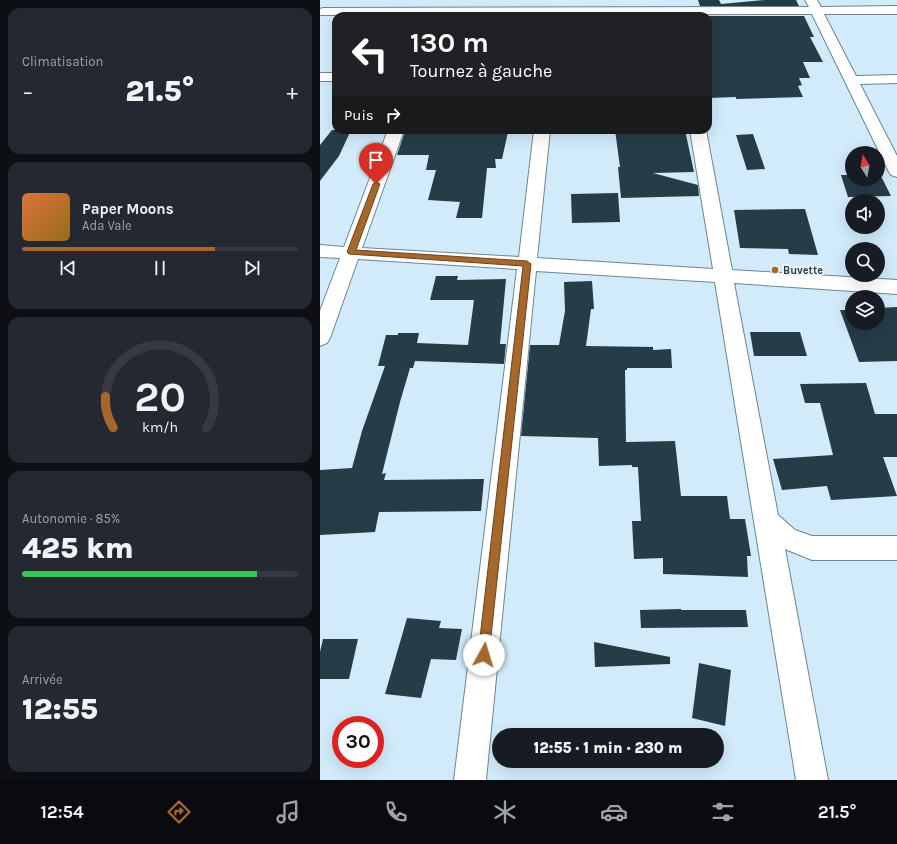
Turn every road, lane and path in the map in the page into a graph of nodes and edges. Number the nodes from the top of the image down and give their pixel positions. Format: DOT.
graph roads {
  1 [pos="330,0"];
  2 [pos="813,5"];
  3 [pos="897,10"];
  4 [pos="707,12"];
  5 [pos="321,15"];
  6 [pos="332,15"];
  7 [pos="320,77"];
  8 [pos="332,77"];
  9 [pos="897,79"];
  10 [pos="851,80"];
  11 [pos="395,134"];
  12 [pos="542,134"];
  13 [pos="699,134"];
  14 [pos="895,163"];
  15 [pos="320,250"];
  16 [pos="351,252"];
  17 [pos="527,264"];
  18 [pos="724,276"];
  19 [pos="897,287"];
  20 [pos="320,338"];
  21 [pos="767,521"];
  22 [pos="897,548"];
  23 [pos="470,780"];
  24 [pos="812,780"];
  1 -- 5 [label="street"];
  2 -- 3 [label="street"];
  2 -- 4 [label="street"];
  2 -- 10 [label="street"];
  5 -- 6 [label="street"];
  7 -- 8 [label="street"];
  9 -- 10 [label="street"];
  10 -- 14 [label="street"];
  11 -- 16 [label="street"];
  12 -- 17 [label="street"];
  13 -- 18 [label="street"];
  15 -- 16 [label="street"];
  16 -- 17 [label="street"];
  16 -- 20 [label="street"];
  17 -- 18 [label="street"];
  17 -- 23 [label="street"];
  18 -- 19 [label="street"];
  18 -- 21 [label="street"];
  21 -- 22 [label="street"];
  21 -- 24 [label="street"];
}
